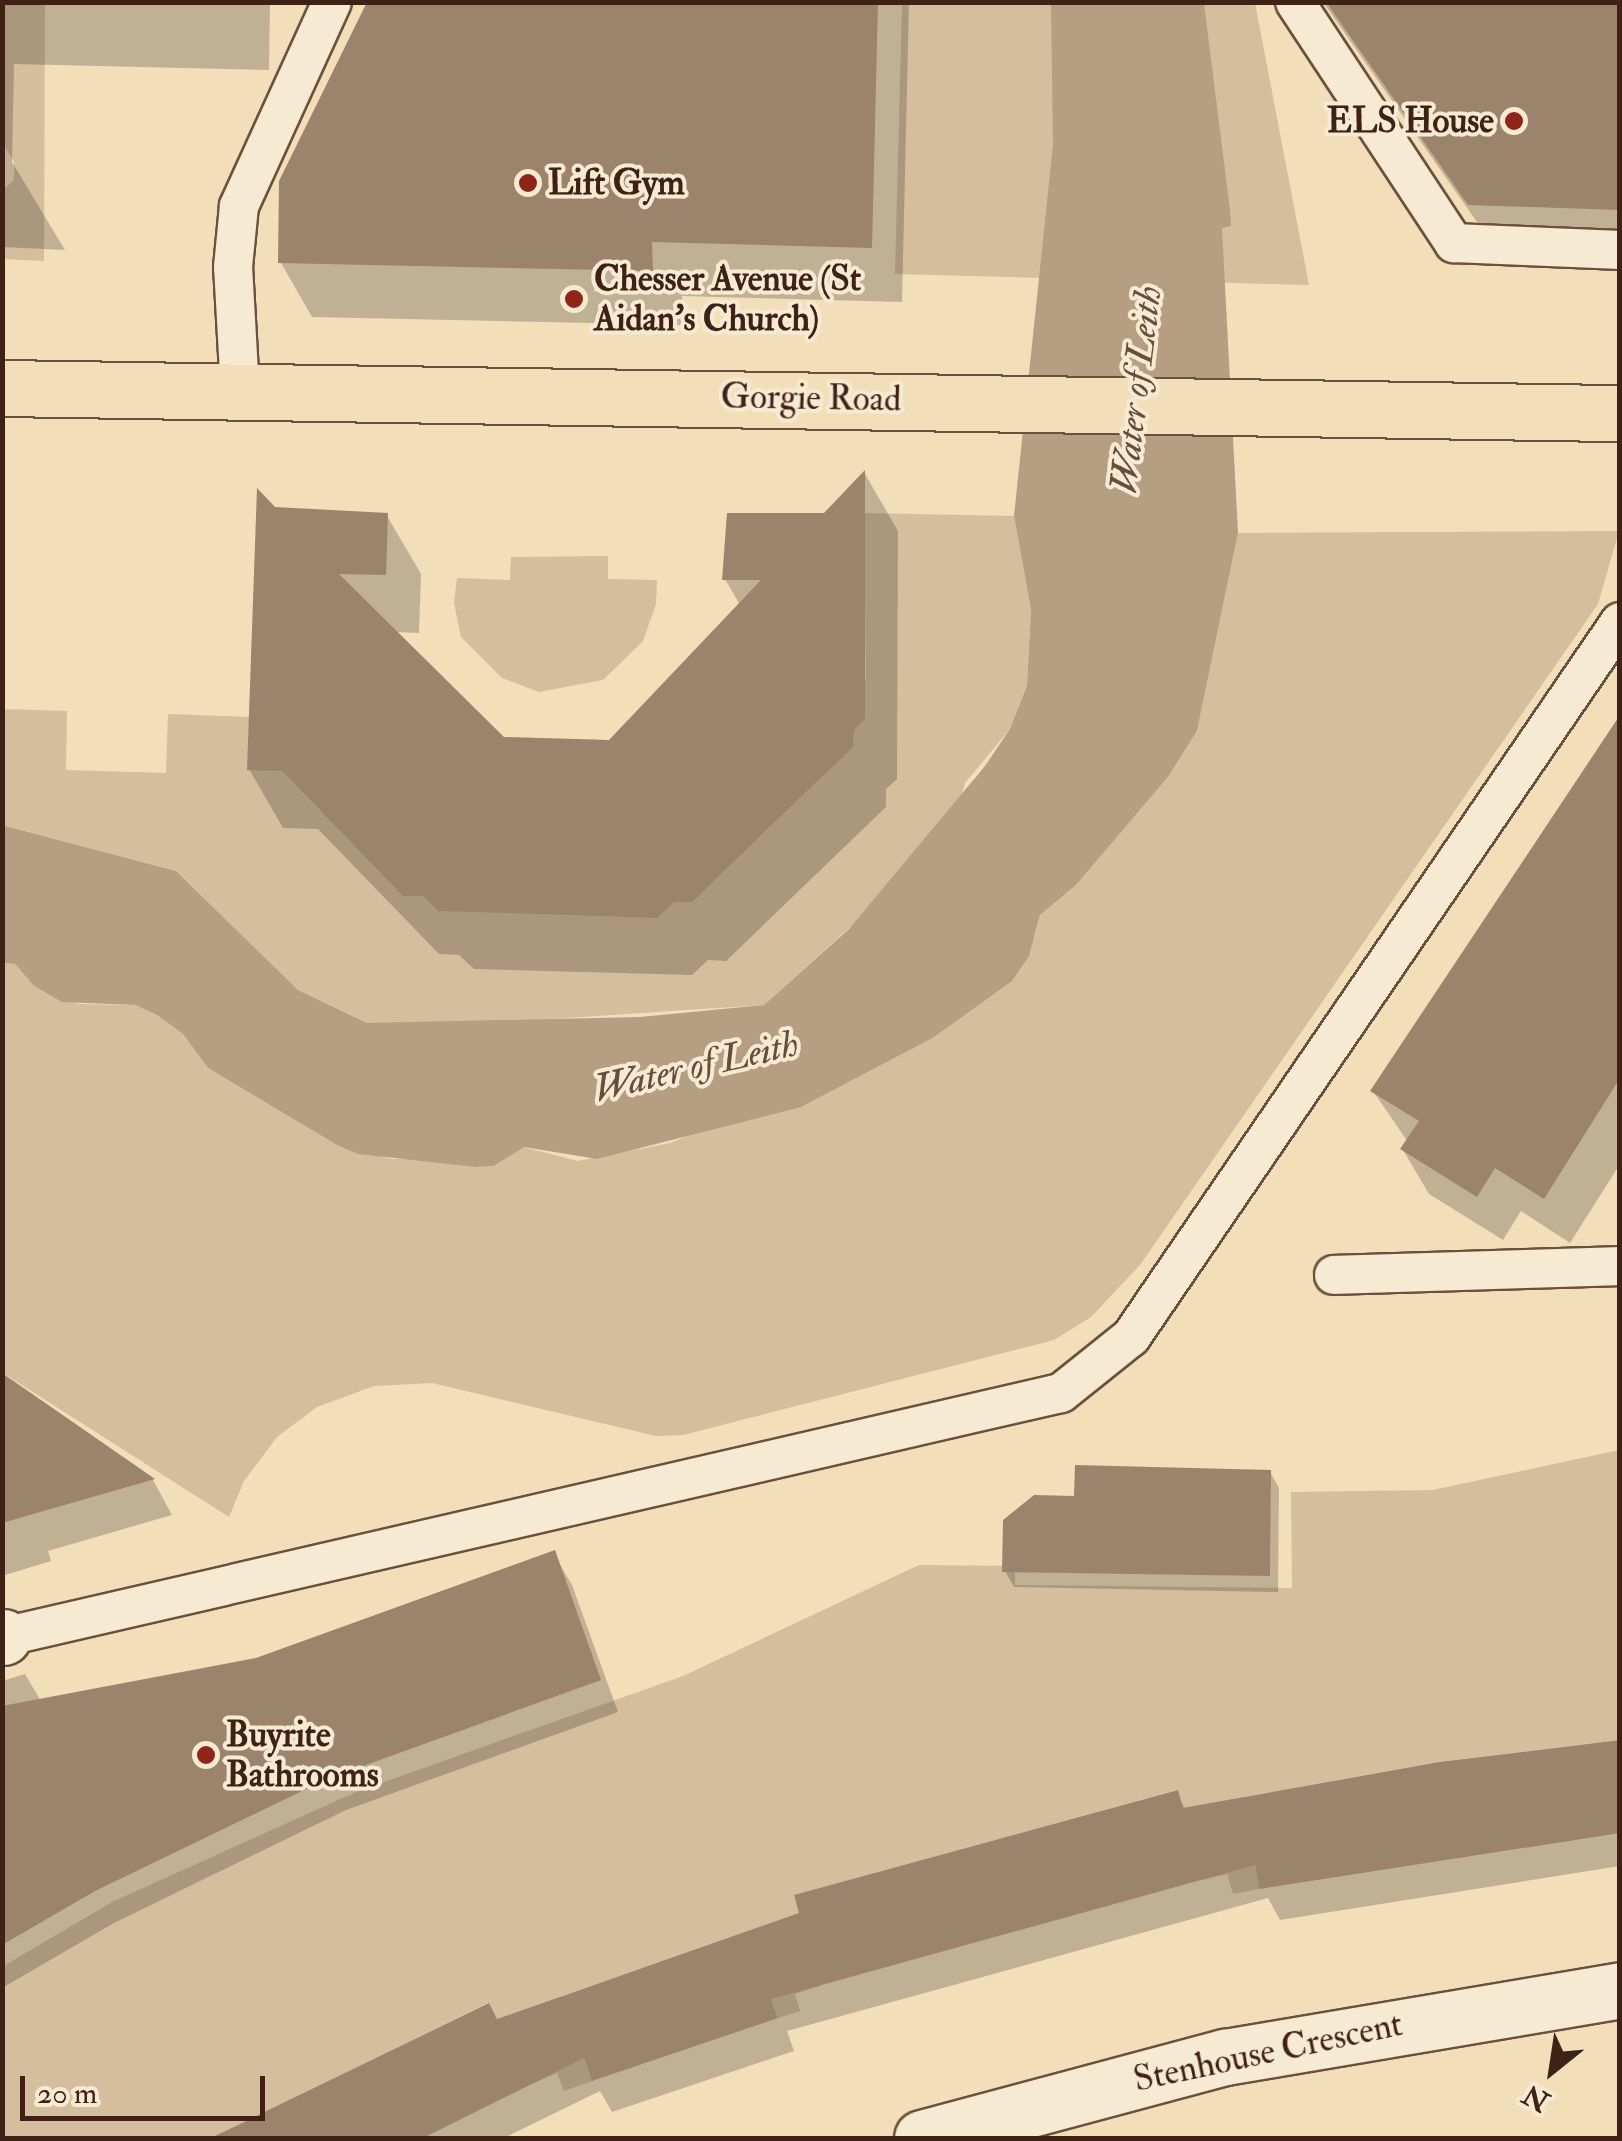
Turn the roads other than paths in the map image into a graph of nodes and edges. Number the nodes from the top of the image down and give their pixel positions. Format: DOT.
graph roads {
  1 [pos="332,2"];
  2 [pos="1295,2"];
  3 [pos="1620,250"];
  4 [pos="2,388"];
  5 [pos="240,391"];
  6 [pos="1620,413"];
  7 [pos="1620,622"];
  8 [pos="1620,1266"];
  9 [pos="1334,1275"];
  10 [pos="3,1637"];
  11 [pos="1620,1990"];
  12 [pos="922,2138"];
  1 -- 5 [label="lane"];
  2 -- 3 [label="lane"];
  4 -- 5 [label="main road, Gorgie Road"];
  5 -- 6 [label="main road, Gorgie Road"];
  7 -- 10 [label="lane"];
  8 -- 9 [label="lane"];
  11 -- 12 [label="street, Stenhouse Crescent"];
}
